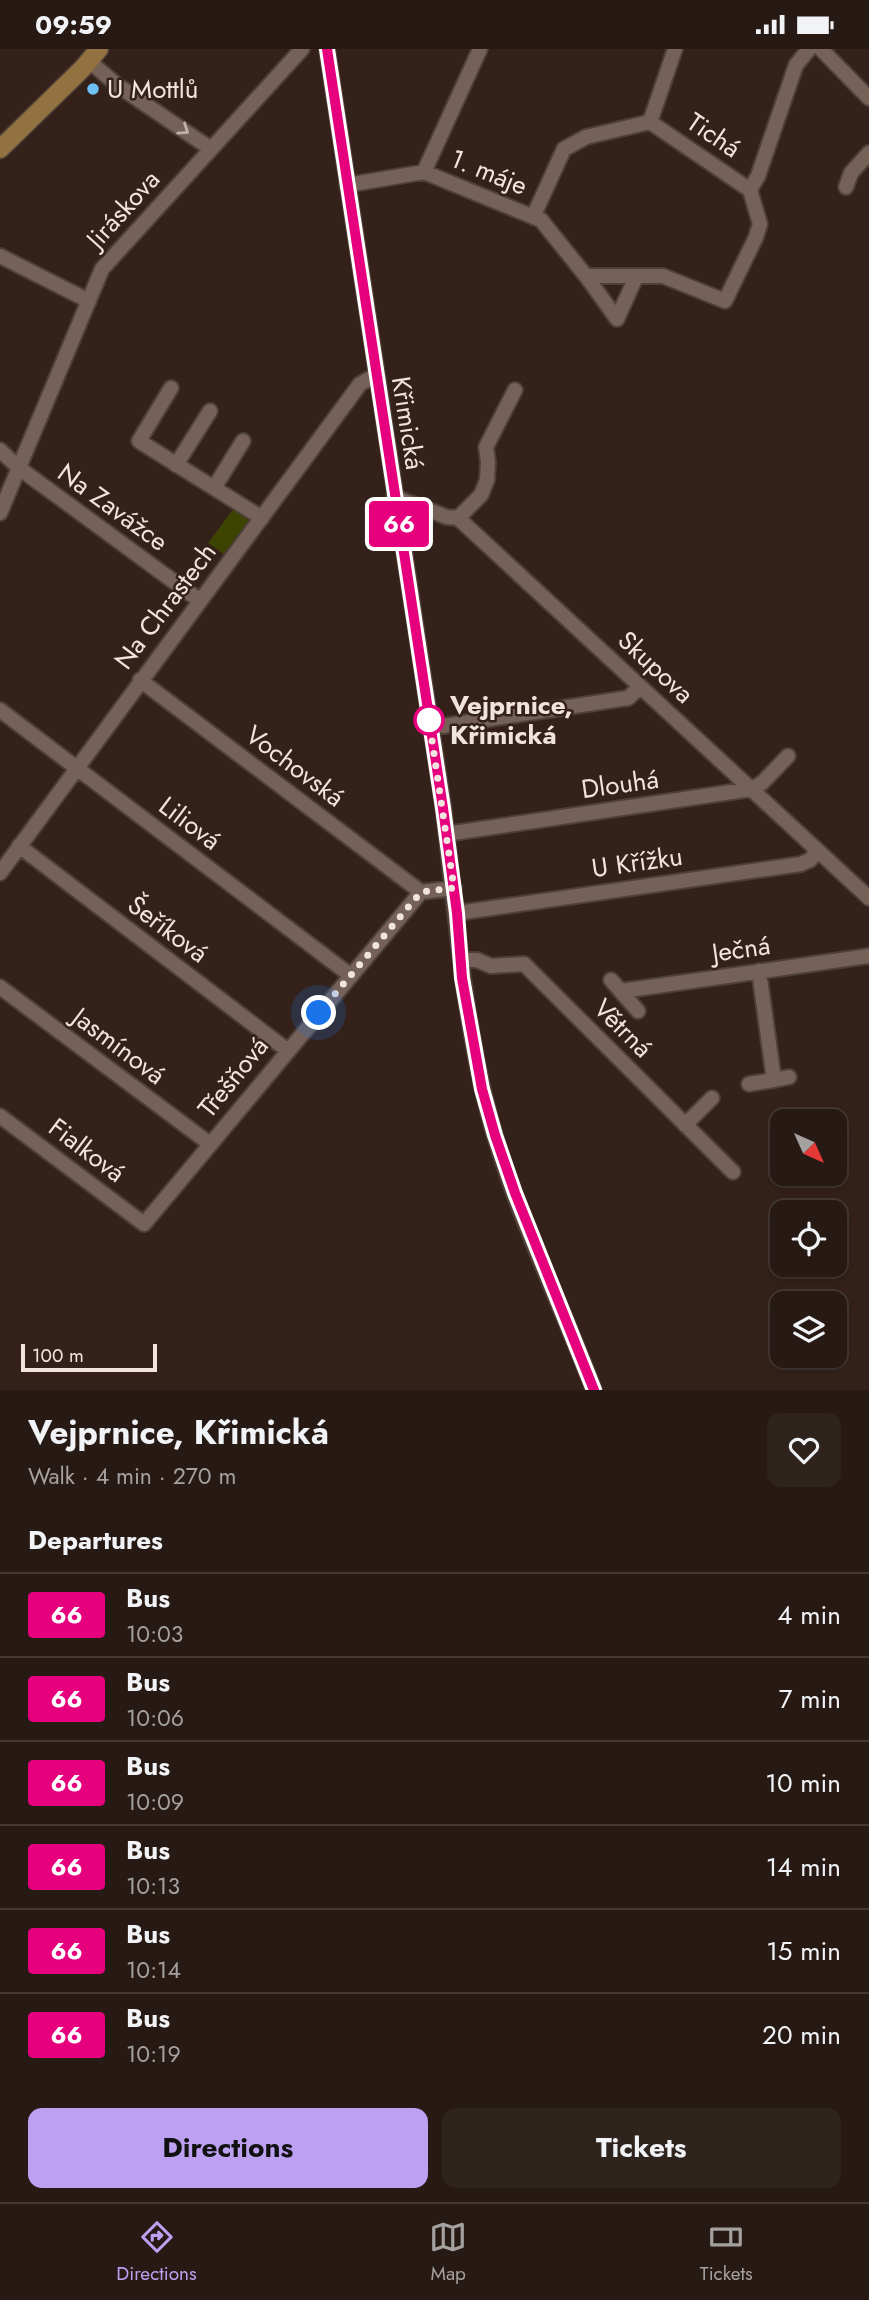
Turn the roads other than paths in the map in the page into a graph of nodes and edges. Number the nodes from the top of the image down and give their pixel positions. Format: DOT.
graph roads {
  1 [pos="302,49"];
  2 [pos="327,49"];
  3 [pos="480,49"];
  4 [pos="675,49"];
  5 [pos="809,49"];
  6 [pos="821,49"];
  7 [pos="94,55"];
  8 [pos="869,98"];
  9 [pos="650,122"];
  10 [pos="0,149"];
  11 [pos="211,149"];
  12 [pos="869,153"];
  13 [pos="424,172"];
  14 [pos="347,185"];
  15 [pos="846,187"];
  16 [pos="750,190"];
  17 [pos="533,217"];
  18 [pos="0,256"];
  19 [pos="586,276"];
  20 [pos="636,277"];
  21 [pos="89,301"];
  22 [pos="376,375"];
  23 [pos="171,388"];
  24 [pos="515,390"];
  25 [pos="210,411"];
  26 [pos="243,441"];
  27 [pos="0,450"];
  28 [pos="176,465"];
  29 [pos="19,468"];
  30 [pos="214,488"];
  31 [pos="394,497"];
  32 [pos="0,513"];
  33 [pos="261,517"];
  34 [pos="458,519"];
  35 [pos="199,600"];
  36 [pos="140,680"];
  37 [pos="640,687"];
  38 [pos="0,710"];
  39 [pos="443,726"];
  40 [pos="788,756"];
  41 [pos="76,767"];
  42 [pos="752,789"];
  43 [pos="446,834"];
  44 [pos="19,846"];
  45 [pos="818,851"];
  46 [pos="3,863"];
  47 [pos="454,888"];
  48 [pos="421,892"];
  49 [pos="869,898"];
  50 [pos="457,913"];
  51 [pos="869,956"];
  52 [pos="461,960"];
  53 [pos="758,971"];
  54 [pos="351,975"];
  55 [pos="0,987"];
  56 [pos="638,1011"];
  57 [pos="287,1050"];
  58 [pos="789,1077"];
  59 [pos="774,1080"];
  60 [pos="749,1084"];
  61 [pos="712,1098"];
  62 [pos="0,1115"];
  63 [pos="685,1125"];
  64 [pos="209,1144"];
  65 [pos="733,1172"];
  66 [pos="144,1224"];
  67 [pos="594,1390"];
  1 -- 11 [label="street, Jiráskova"];
  2 -- 14 [label="street, Křimická"];
  3 -- 13 [label="street"];
  4 -- 9 [label="street"];
  5 -- 16 [label="street"];
  6 -- 8 [label="street"];
  7 -- 10 [label="main road"];
  7 -- 11 [label="street, one-way"];
  9 -- 16 [label="street, Tichá"];
  9 -- 17 [label="street"];
  11 -- 21 [label="street, Jiráskova"];
  12 -- 15 [label="street"];
  13 -- 14 [label="street, 1. máje"];
  13 -- 17 [label="street, 1. máje"];
  14 -- 22 [label="street, Křimická"];
  16 -- 20 [label="street"];
  17 -- 19 [label="street, 1. máje"];
  18 -- 21 [label="street"];
  19 -- 20 [label="street"];
  19 -- 20 [label="street, 1. máje"];
  21 -- 29 [label="street, Jiráskova"];
  22 -- 31 [label="street, Křimická"];
  22 -- 33 [label="street, Na Chrastech"];
  23 -- 28 [label="street"];
  24 -- 34 [label="street"];
  25 -- 28 [label="street"];
  26 -- 30 [label="street"];
  27 -- 29 [label="street, Na Zavážce"];
  28 -- 30 [label="street"];
  29 -- 32 [label="street, Jiráskova"];
  29 -- 35 [label="street, Na Zavážce"];
  30 -- 33 [label="street"];
  31 -- 34 [label="street, Skupova"];
  31 -- 43 [label="street, Křimická"];
  33 -- 35 [label="street, Na Chrastech"];
  34 -- 37 [label="street, Skupova"];
  35 -- 36 [label="street, Na Chrastech"];
  36 -- 41 [label="street, Na Chrastech"];
  36 -- 48 [label="street, Vochovská"];
  37 -- 39 [label="street"];
  37 -- 42 [label="street, Skupova"];
  38 -- 41 [label="street, Liliová"];
  40 -- 42 [label="street"];
  41 -- 44 [label="street, Na Chrastech"];
  41 -- 54 [label="street, Liliová"];
  42 -- 43 [label="street, Dlouhá"];
  42 -- 45 [label="street, Skupova"];
  43 -- 47 [label="street, Křimická"];
  44 -- 46 [label="street, Na Chrastech"];
  44 -- 57 [label="street, Šeříková"];
  45 -- 49 [label="street, Skupova"];
  45 -- 50 [label="street, U Křížku"];
  47 -- 48 [label="street"];
  47 -- 50 [label="street, Křimická"];
  48 -- 54 [label="street, Třešňová"];
  50 -- 52 [label="street, Křimická"];
  51 -- 53 [label="street, Ječná"];
  52 -- 63 [label="street, Větrná"];
  52 -- 67 [label="street, Křimická"];
  53 -- 56 [label="street, Ječná"];
  53 -- 59 [label="street"];
  54 -- 57 [label="street, Třešňová"];
  55 -- 64 [label="street, Jasmínová"];
  57 -- 64 [label="street, Třešňová"];
  58 -- 59 [label="street"];
  59 -- 60 [label="street"];
  61 -- 63 [label="street"];
  62 -- 66 [label="street, Fialková"];
  63 -- 65 [label="street, Větrná"];
  64 -- 66 [label="street, Třešňová"];
}
